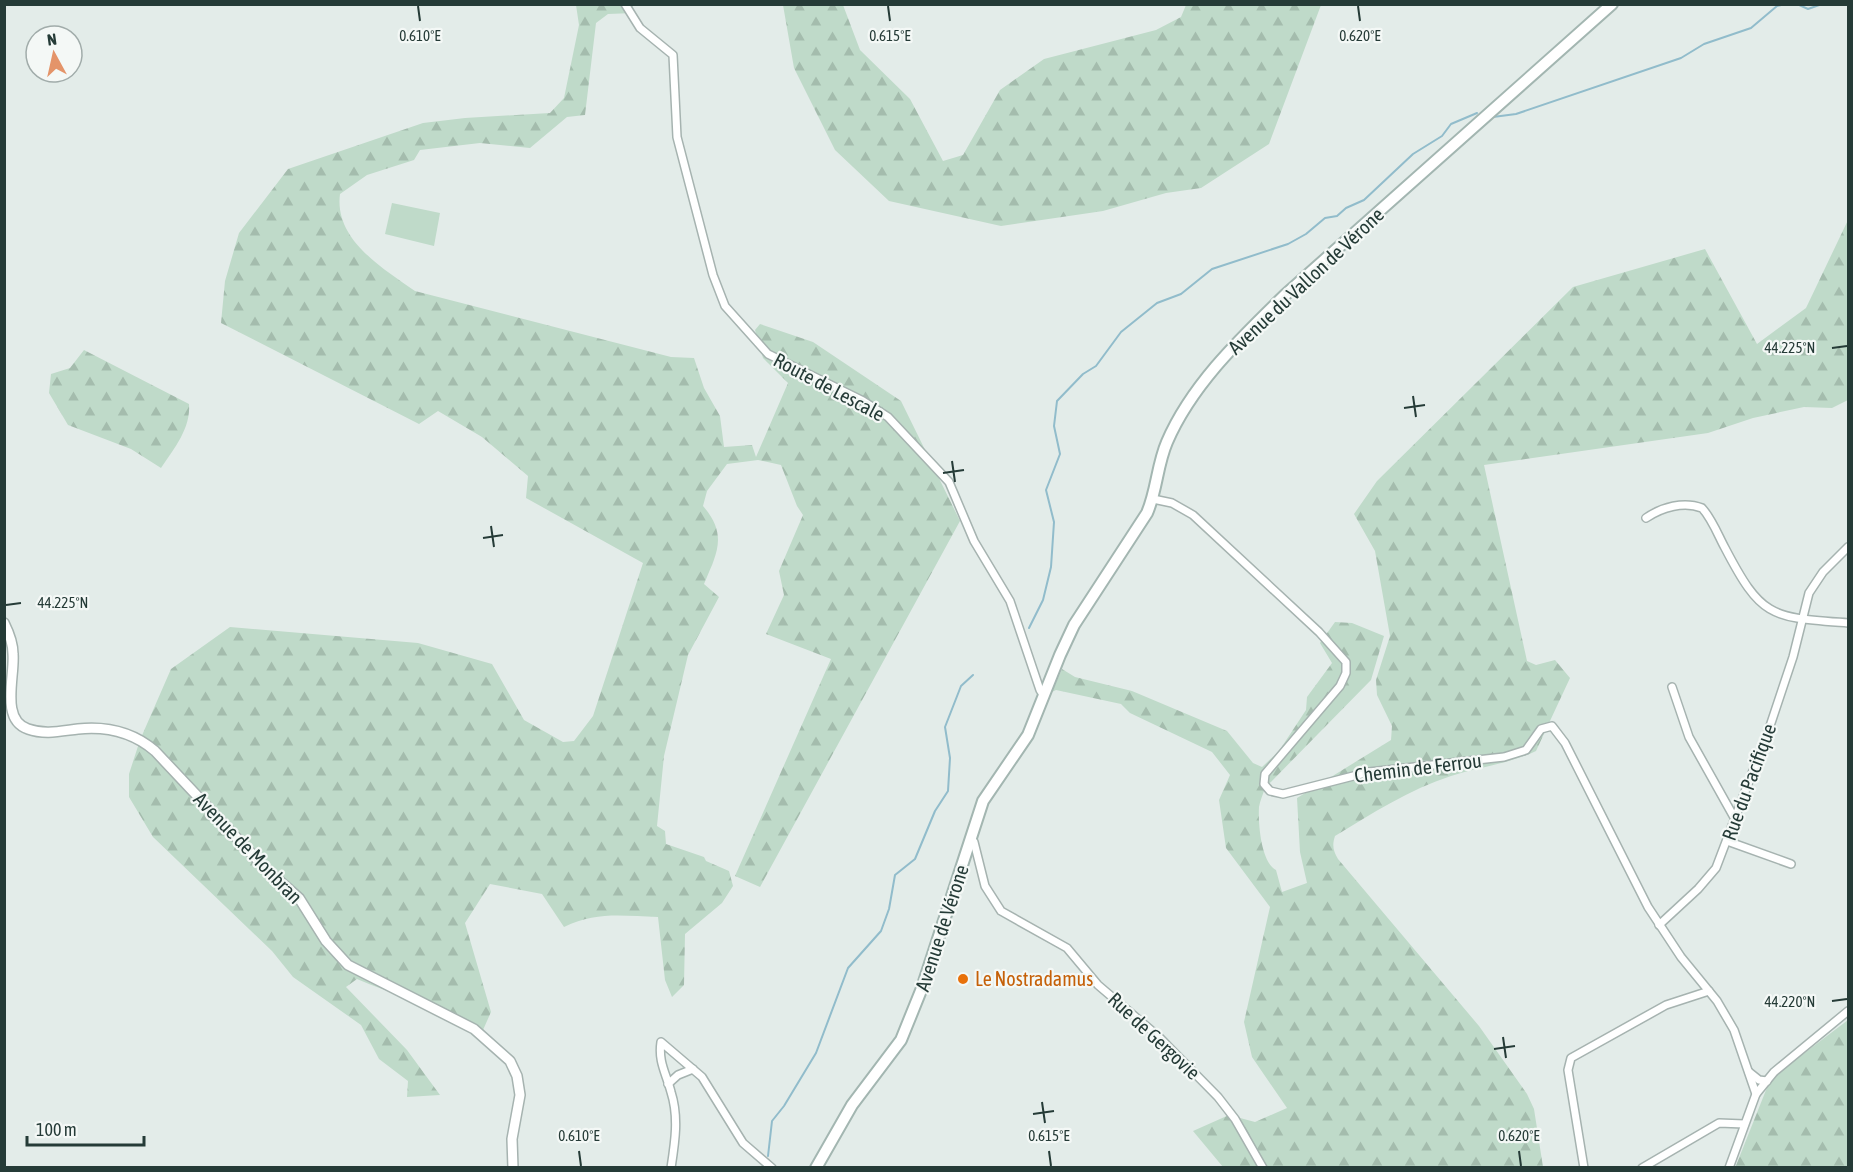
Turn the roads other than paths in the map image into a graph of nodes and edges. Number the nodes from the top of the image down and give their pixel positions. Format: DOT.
graph roads {
  1 [pos="625,4"];
  2 [pos="1612,4"];
  3 [pos="1153,500"];
  4 [pos="1646,518"];
  5 [pos="1848,547"];
  6 [pos="1801,618"];
  7 [pos="4,623"];
  8 [pos="1848,623"];
  9 [pos="1049,681"];
  10 [pos="1672,687"];
  11 [pos="1044,696"];
  12 [pos="1735,819"];
  13 [pos="970,838"];
  14 [pos="1727,841"];
  15 [pos="1791,864"];
  16 [pos="1659,924"];
  17 [pos="1709,991"];
  18 [pos="1848,1011"];
  19 [pos="693,1069"];
  20 [pos="1749,1072"];
  21 [pos="1767,1081"];
  22 [pos="668,1084"];
  23 [pos="1756,1094"];
  24 [pos="1744,1124"];
  25 [pos="769,1165"];
  26 [pos="513,1167"];
  27 [pos="671,1167"];
  28 [pos="816,1167"];
  29 [pos="1263,1167"];
  30 [pos="1584,1167"];
  31 [pos="1642,1167"];
  32 [pos="1729,1167"];
  1 -- 11 [label="street, Route de Lescale"];
  2 -- 3 [label="main road, Avenue du Vallon de Vérone"];
  3 -- 9 [label="main road, Avenue du Vallon de Vérone"];
  3 -- 16 [label="street, Chemin de Ferrou"];
  4 -- 6 [label="street"];
  5 -- 6 [label="street, Rue du Pacifique"];
  6 -- 8 [label="street"];
  6 -- 12 [label="street, Rue du Pacifique"];
  7 -- 26 [label="street, Avenue de Monbran"];
  9 -- 11 [label="main road, Avenue de Vérone"];
  10 -- 12 [label="street"];
  11 -- 13 [label="main road, Avenue de Vérone"];
  12 -- 14 [label="street, Rue du Pacifique"];
  13 -- 28 [label="main road, Avenue de Vérone"];
  13 -- 29 [label="street, Rue de Gergovie"];
  14 -- 15 [label="street"];
  14 -- 16 [label="street, Rue du Pacifique"];
  16 -- 17 [label="street, Chemin de Ferrou"];
  17 -- 20 [label="street, Chemin de Ferrou"];
  17 -- 30 [label="street"];
  18 -- 21 [label="street"];
  19 -- 22 [label="street"];
  19 -- 22 [label="street"];
  19 -- 25 [label="street"];
  20 -- 21 [label="street"];
  20 -- 23 [label="street, Chemin de Ferrou"];
  21 -- 23 [label="street"];
  22 -- 27 [label="street"];
  23 -- 24 [label="street"];
  24 -- 31 [label="street"];
  24 -- 32 [label="street"];
}
